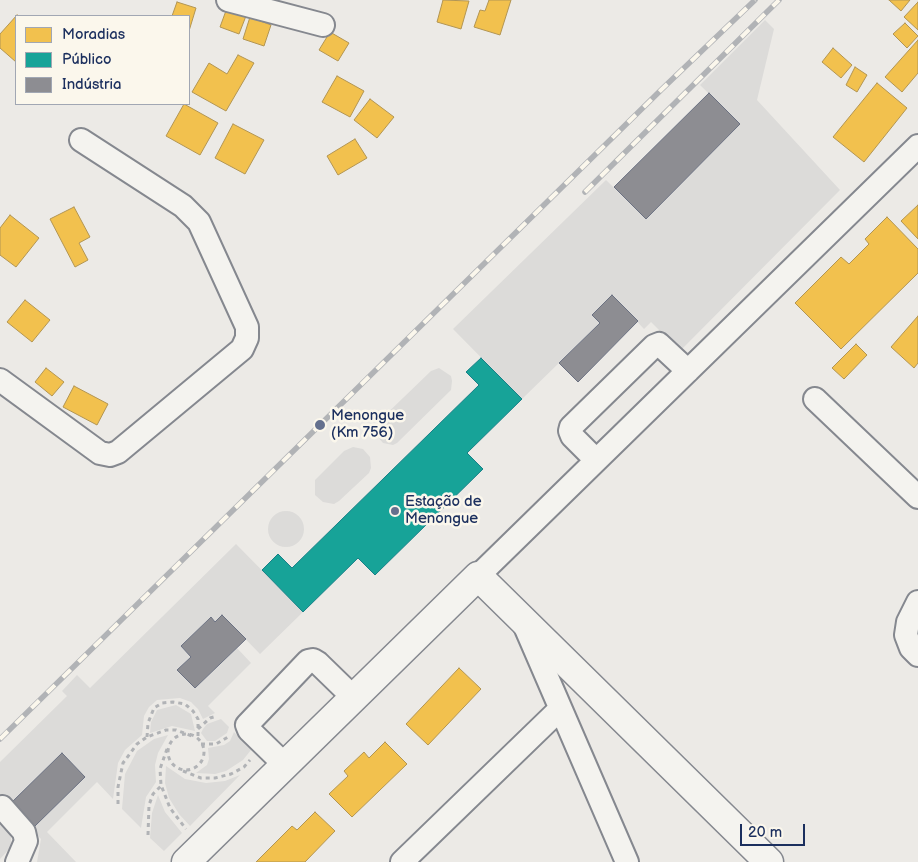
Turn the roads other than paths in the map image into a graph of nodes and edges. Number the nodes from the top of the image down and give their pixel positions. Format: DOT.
graph roads {
  1 [pos="228,0"];
  2 [pos="323,25"];
  3 [pos="81,140"];
  4 [pos="918,146"];
  5 [pos="688,371"];
  6 [pos="0,380"];
  7 [pos="815,399"];
  8 [pos="596,460"];
  9 [pos="918,497"];
  10 [pos="478,576"];
  11 [pos="918,602"];
  12 [pos="522,619"];
  13 [pos="918,656"];
  14 [pos="354,698"];
  15 [pos="560,710"];
  16 [pos="285,765"];
  17 [pos="2,807"];
  18 [pos="17,862"];
  19 [pos="186,862"];
  20 [pos="402,862"];
  21 [pos="627,862"];
  22 [pos="769,862"];
  1 -- 2 [label="street"];
  3 -- 6 [label="street"];
  4 -- 5 [label="street"];
  5 -- 8 [label="street"];
  5 -- 8 [label="street"];
  7 -- 9 [label="street"];
  8 -- 10 [label="street"];
  10 -- 12 [label="main road"];
  10 -- 14 [label="main road"];
  11 -- 13 [label="street"];
  12 -- 15 [label="street"];
  12 -- 22 [label="main road"];
  14 -- 16 [label="main road"];
  14 -- 16 [label="street"];
  15 -- 20 [label="street"];
  15 -- 21 [label="street"];
  16 -- 19 [label="main road"];
  17 -- 18 [label="street"];
}
